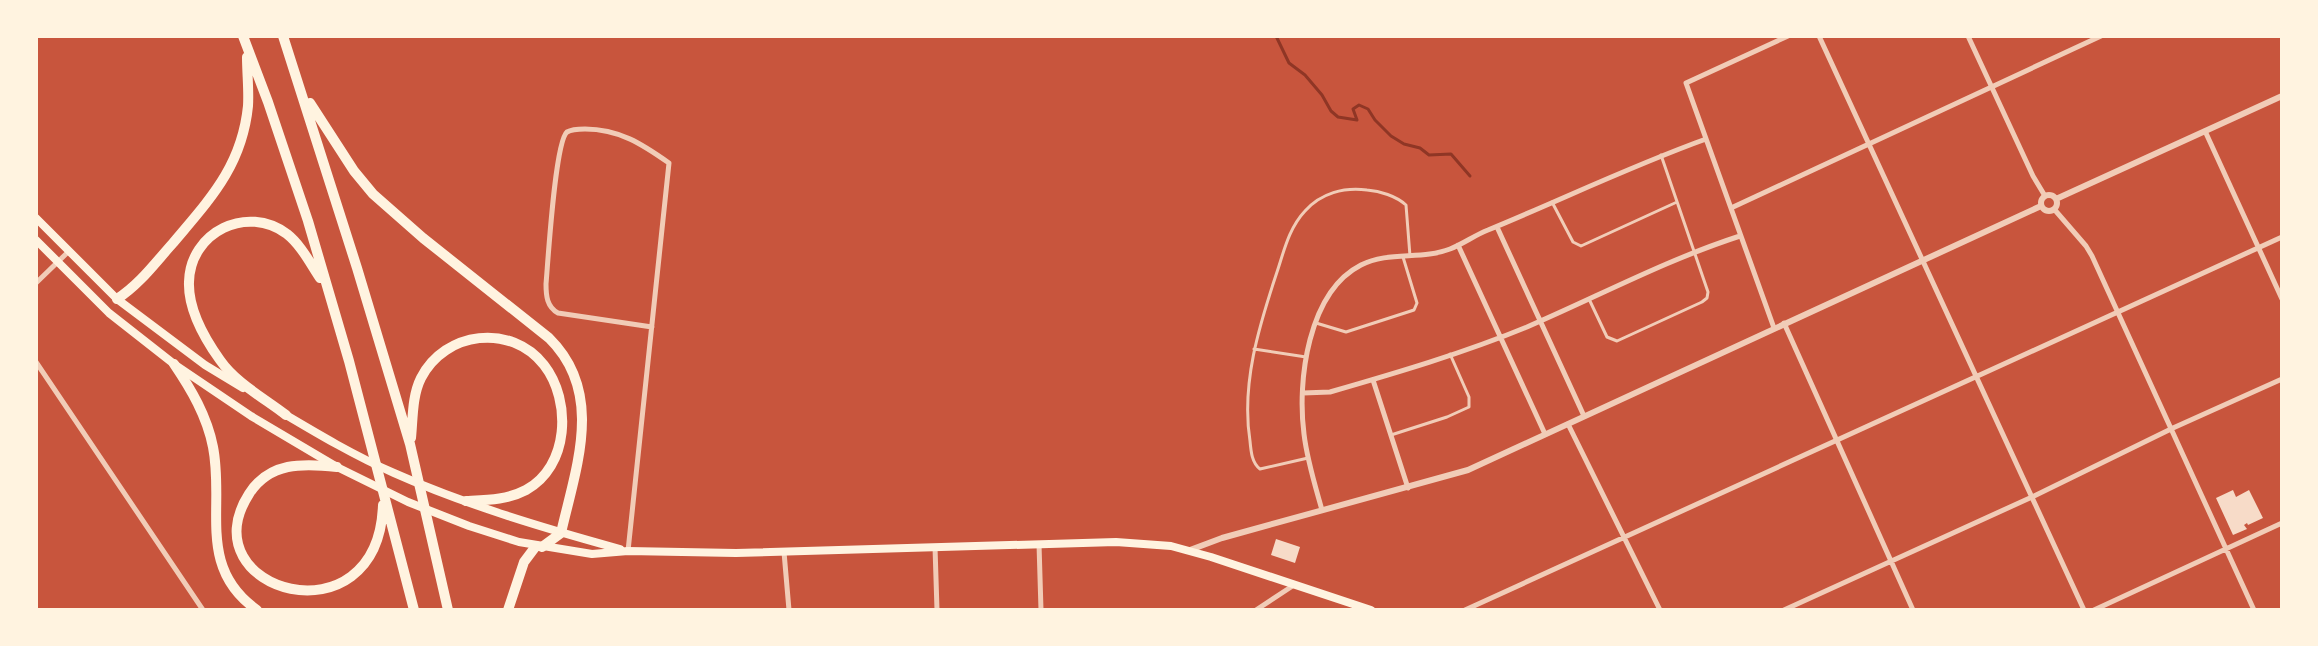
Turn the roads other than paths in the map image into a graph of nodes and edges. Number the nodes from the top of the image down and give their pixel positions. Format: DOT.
graph roads {
  1 [pos="283,36"];
  2 [pos="1788,36"];
  3 [pos="1819,36"];
  4 [pos="1968,36"];
  5 [pos="2101,36"];
  6 [pos="245,41"];
  7 [pos="301,87"];
  8 [pos="1991,88"];
  9 [pos="2282,96"];
  10 [pos="2205,131"];
  11 [pos="1706,139"];
  12 [pos="1869,146"];
  13 [pos="1661,155"];
  14 [pos="2045,196"];
  15 [pos="2056,199"];
  16 [pos="1552,202"];
  17 [pos="1677,202"];
  18 [pos="2041,206"];
  19 [pos="1731,208"];
  20 [pos="2054,209"];
  21 [pos="36,218"];
  22 [pos="1497,227"];
  23 [pos="1740,236"];
  24 [pos="2282,237"];
  25 [pos="36,240"];
  26 [pos="1458,245"];
  27 [pos="2259,248"];
  28 [pos="1694,251"];
  29 [pos="68,252"];
  30 [pos="1410,256"];
  31 [pos="1403,257"];
  32 [pos="1922,260"];
  33 [pos="57,262"];
  34 [pos="36,283"];
  35 [pos="327,286"];
  36 [pos="1588,298"];
  37 [pos="117,299"];
  38 [pos="2282,299"];
  39 [pos="2119,312"];
  40 [pos="1540,321"];
  41 [pos="1316,323"];
  42 [pos="1784,323"];
  43 [pos="652,327"];
  44 [pos="1774,328"];
  45 [pos="1500,337"];
  46 [pos="1254,349"];
  47 [pos="1450,354"];
  48 [pos="1307,358"];
  49 [pos="36,362"];
  50 [pos="174,364"];
  51 [pos="1976,377"];
  52 [pos="2282,379"];
  53 [pos="1373,380"];
  54 [pos="1303,393"];
  55 [pos="286,415"];
  56 [pos="1584,416"];
  57 [pos="1568,424"];
  58 [pos="2173,428"];
  59 [pos="1545,434"];
  60 [pos="1391,435"];
  61 [pos="1838,440"];
  62 [pos="410,444"];
  63 [pos="1308,458"];
  64 [pos="337,467"];
  65 [pos="1408,488"];
  66 [pos="383,491"];
  67 [pos="2032,497"];
  68 [pos="466,501"];
  69 [pos="1322,510"];
  70 [pos="2282,523"];
  71 [pos="561,533"];
  72 [pos="1624,537"];
  73 [pos="1039,543"];
  74 [pos="539,546"];
  75 [pos="935,546"];
  76 [pos="2226,549"];
  77 [pos="1190,550"];
  78 [pos="628,551"];
  79 [pos="784,551"];
  80 [pos="1891,561"];
  81 [pos="1294,585"];
  82 [pos="350,589"];
  83 [pos="293,601"];
  84 [pos="203,610"];
  85 [pos="257,610"];
  86 [pos="414,610"];
  87 [pos="448,610"];
  88 [pos="508,610"];
  89 [pos="789,610"];
  90 [pos="937,610"];
  91 [pos="1041,610"];
  92 [pos="1256,610"];
  93 [pos="1371,610"];
  94 [pos="1465,610"];
  95 [pos="1660,610"];
  96 [pos="1784,610"];
  97 [pos="1913,610"];
  98 [pos="2084,610"];
  99 [pos="2094,610"];
  100 [pos="2254,610"];
  1 -- 7 [label="highway"];
  2 -- 11 [label="street"];
  3 -- 12 [label="street"];
  4 -- 8 [label="street"];
  5 -- 8 [label="street"];
  6 -- 35 [label="highway"];
  6 -- 37 [label="highway"];
  7 -- 62 [label="highway"];
  7 -- 71 [label="highway"];
  8 -- 12 [label="street"];
  8 -- 14 [label="street"];
  9 -- 10 [label="street"];
  10 -- 15 [label="street"];
  10 -- 27 [label="street"];
  11 -- 13 [label="street"];
  11 -- 19 [label="street"];
  12 -- 19 [label="street"];
  12 -- 32 [label="street"];
  13 -- 16 [label="street"];
  13 -- 17 [label="lane"];
  14 -- 15 [label="street"];
  14 -- 18 [label="street"];
  15 -- 20 [label="street"];
  16 -- 17 [label="lane"];
  16 -- 22 [label="street"];
  17 -- 28 [label="lane"];
  18 -- 20 [label="street"];
  18 -- 32 [label="street"];
  19 -- 23 [label="street"];
  20 -- 39 [label="street"];
  21 -- 29 [label="main road"];
  22 -- 26 [label="street"];
  22 -- 40 [label="street"];
  23 -- 28 [label="street"];
  23 -- 44 [label="street"];
  24 -- 27 [label="street"];
  25 -- 33 [label="main road"];
  26 -- 30 [label="street"];
  26 -- 45 [label="street"];
  27 -- 38 [label="street"];
  27 -- 39 [label="street"];
  28 -- 36 [label="street"];
  28 -- 36 [label="lane"];
  29 -- 33 [label="street"];
  29 -- 37 [label="main road"];
  30 -- 31 [label="street"];
  30 -- 46 [label="lane"];
  31 -- 41 [label="street"];
  31 -- 41 [label="lane"];
  32 -- 42 [label="street"];
  32 -- 51 [label="street"];
  33 -- 34 [label="street"];
  33 -- 50 [label="main road"];
  35 -- 55 [label="highway"];
  35 -- 66 [label="highway"];
  36 -- 40 [label="street"];
  37 -- 55 [label="main road"];
  39 -- 51 [label="street"];
  39 -- 58 [label="street"];
  40 -- 45 [label="street"];
  40 -- 56 [label="street"];
  41 -- 48 [label="street"];
  42 -- 44 [label="street"];
  42 -- 61 [label="street"];
  43 -- 43 [label="street"];
  43 -- 78 [label="street"];
  44 -- 56 [label="street"];
  45 -- 47 [label="street"];
  45 -- 59 [label="street"];
  46 -- 48 [label="lane"];
  46 -- 63 [label="lane"];
  47 -- 53 [label="street"];
  47 -- 60 [label="lane"];
  48 -- 54 [label="street"];
  49 -- 84 [label="street"];
  50 -- 64 [label="main road"];
  50 -- 85 [label="highway"];
  51 -- 61 [label="street"];
  51 -- 67 [label="street"];
  52 -- 58 [label="street"];
  53 -- 54 [label="street"];
  53 -- 60 [label="street"];
  54 -- 63 [label="street"];
  55 -- 68 [label="main road"];
  56 -- 57 [label="street"];
  57 -- 59 [label="street"];
  57 -- 72 [label="street"];
  58 -- 67 [label="street"];
  58 -- 76 [label="street"];
  59 -- 65 [label="street"];
  60 -- 65 [label="street"];
  61 -- 72 [label="street"];
  61 -- 80 [label="street"];
  62 -- 68 [label="highway"];
  62 -- 87 [label="highway"];
  63 -- 69 [label="street"];
  64 -- 74 [label="main road"];
  64 -- 83 [label="highway"];
  65 -- 69 [label="street"];
  66 -- 82 [label="highway"];
  66 -- 86 [label="highway"];
  67 -- 80 [label="street"];
  67 -- 98 [label="street"];
  68 -- 71 [label="main road"];
  69 -- 77 [label="street"];
  70 -- 76 [label="street"];
  71 -- 74 [label="highway"];
  71 -- 78 [label="main road"];
  72 -- 94 [label="street"];
  72 -- 95 [label="street"];
  73 -- 75 [label="main road"];
  73 -- 77 [label="main road"];
  73 -- 91 [label="street"];
  74 -- 78 [label="main road"];
  74 -- 88 [label="highway"];
  75 -- 79 [label="main road"];
  75 -- 90 [label="street"];
  76 -- 99 [label="street"];
  76 -- 100 [label="street"];
  77 -- 81 [label="main road"];
  78 -- 79 [label="main road"];
  79 -- 89 [label="street"];
  80 -- 96 [label="street"];
  80 -- 97 [label="street"];
  81 -- 92 [label="street"];
  81 -- 93 [label="main road"];
}
